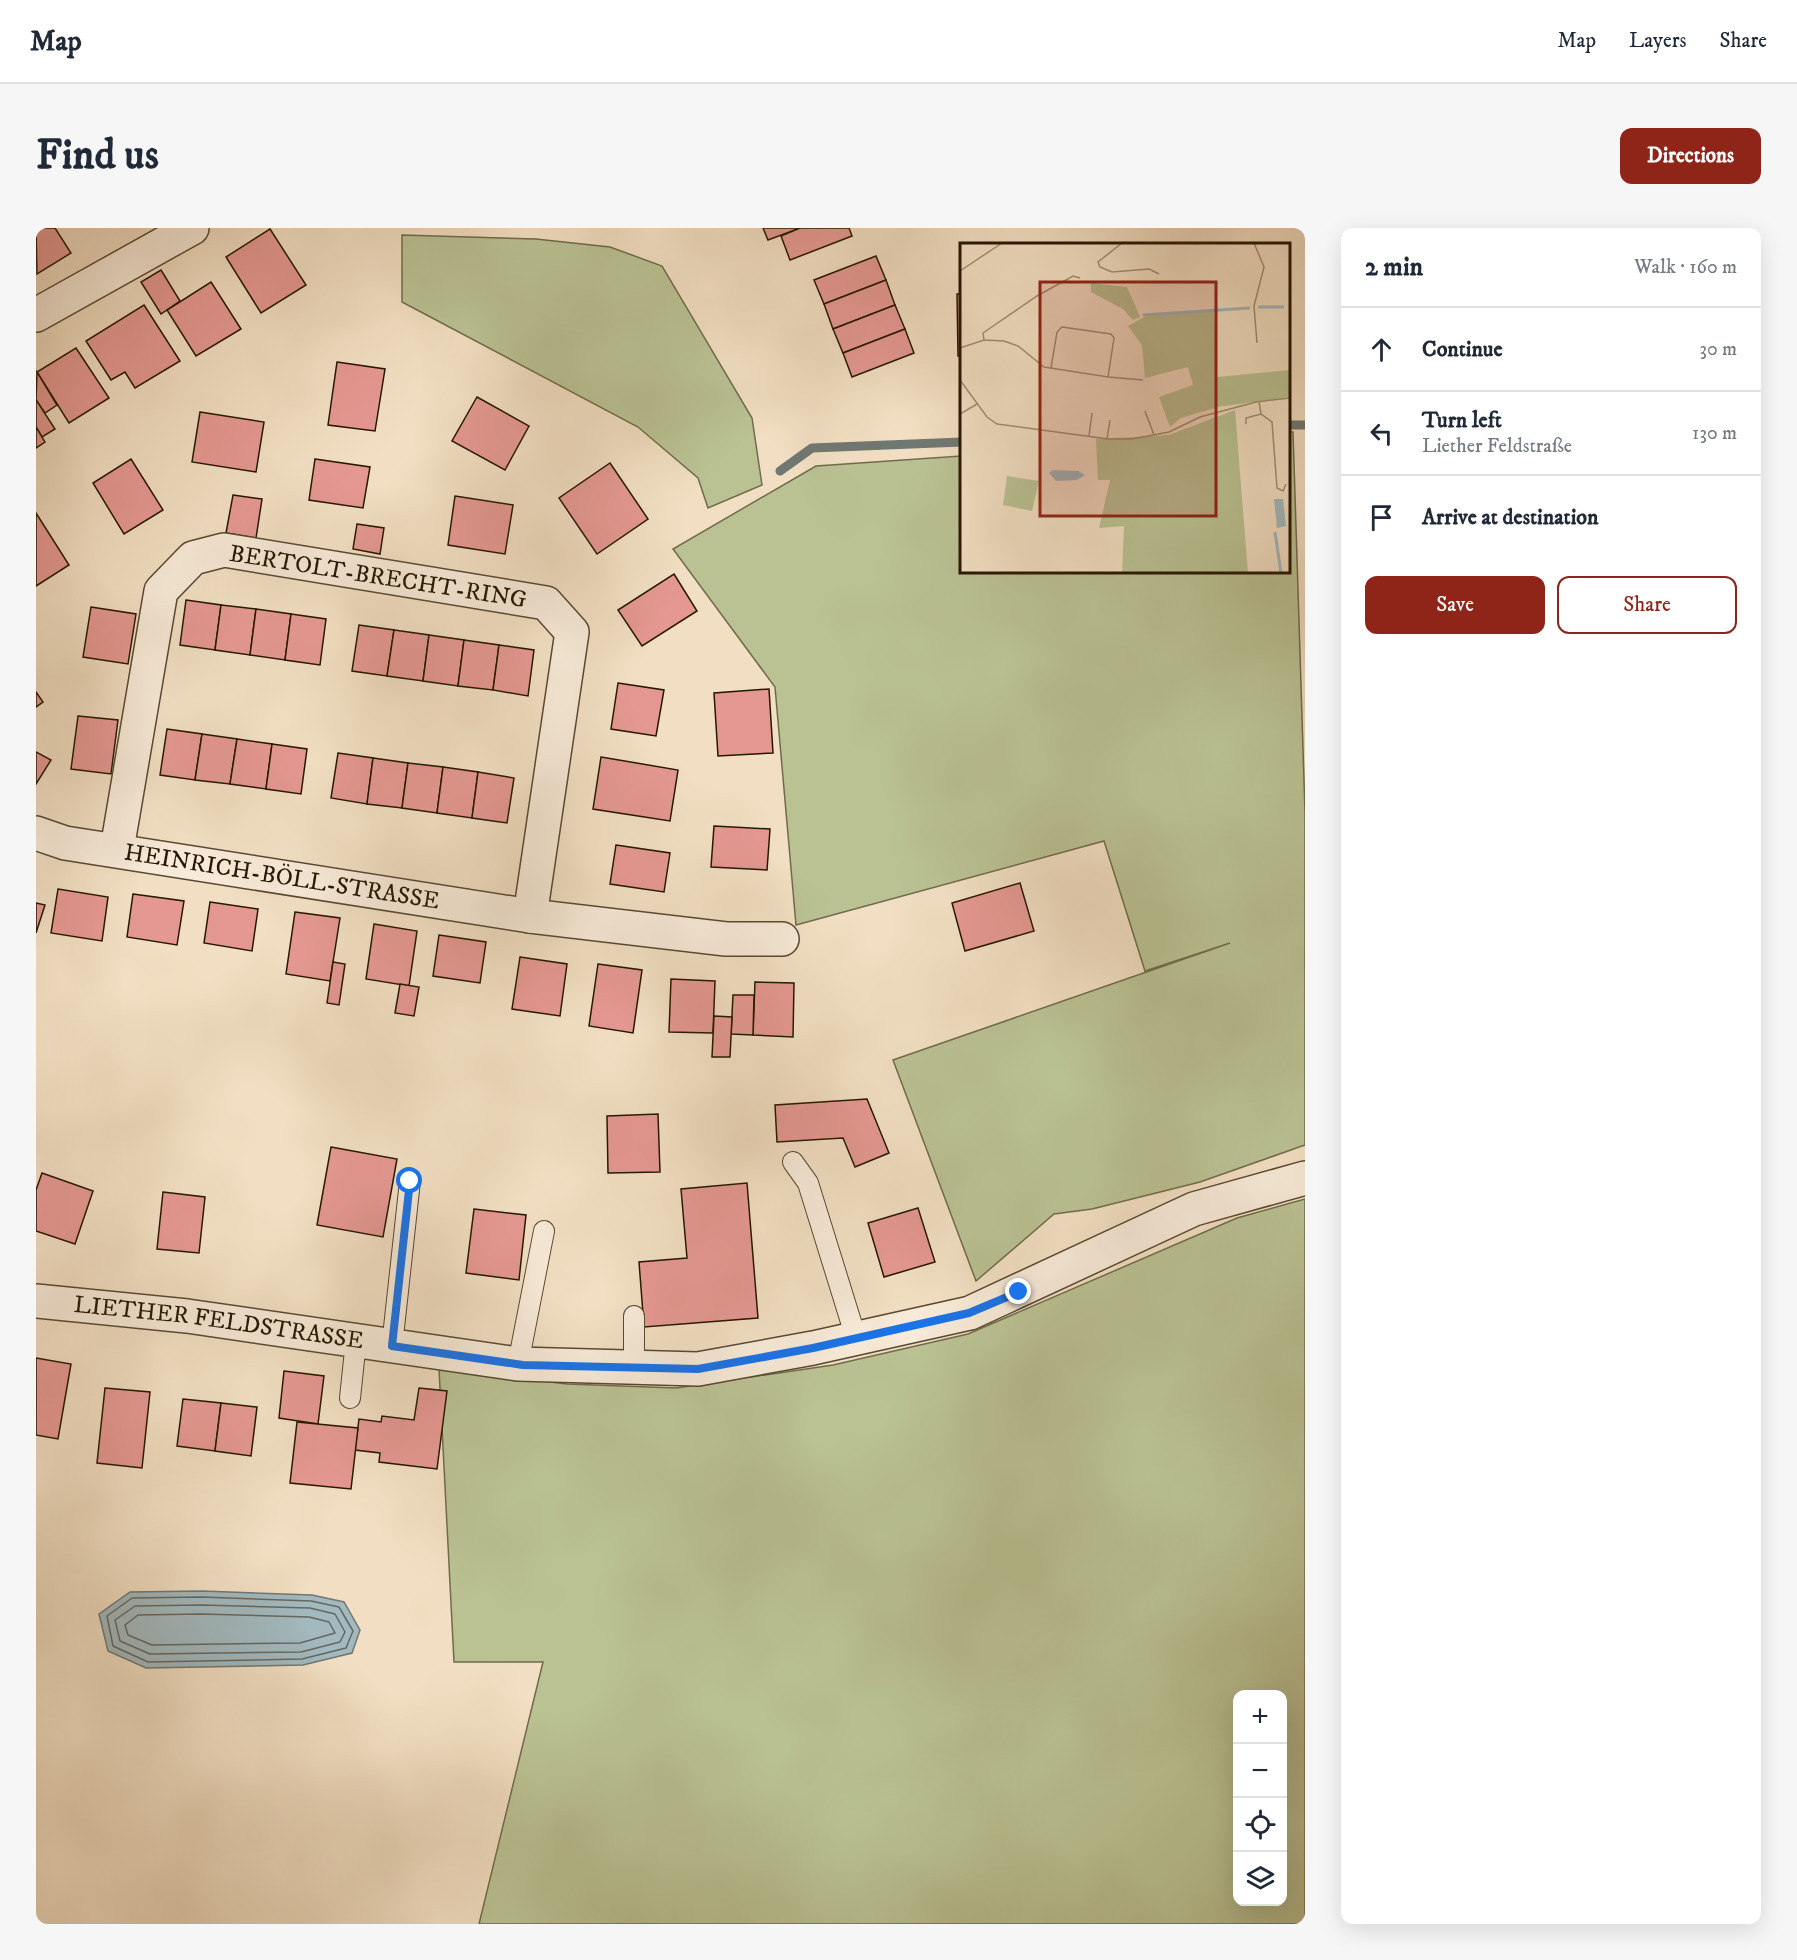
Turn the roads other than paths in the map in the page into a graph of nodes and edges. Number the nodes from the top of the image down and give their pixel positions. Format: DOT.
graph roads {
  1 [pos="192,228"];
  2 [pos="36,315"];
  3 [pos="36,833"];
  4 [pos="117,849"];
  5 [pos="530,916"];
  6 [pos="782,939"];
  7 [pos="793,1161"];
  8 [pos="1305,1178"];
  9 [pos="410,1181"];
  10 [pos="544,1231"];
  11 [pos="36,1301"];
  12 [pos="634,1316"];
  13 [pos="856,1338"];
  14 [pos="356,1341"];
  15 [pos="392,1346"];
  16 [pos="518,1364"];
  17 [pos="634,1369"];
  18 [pos="350,1398"];
  1 -- 2 [label="street"];
  3 -- 4 [label="street, HEINRICH-BÖLL-STRASSE"];
  4 -- 5 [label="street, HEINRICH-BÖLL-STRASSE"];
  4 -- 5 [label="street, BERTOLT-BRECHT-RING"];
  5 -- 6 [label="street, HEINRICH-BÖLL-STRASSE"];
  7 -- 13 [label="lane"];
  8 -- 13 [label="street, LIETHER FELDSTRASSE"];
  9 -- 15 [label="lane"];
  10 -- 16 [label="lane"];
  11 -- 14 [label="street, LIETHER FELDSTRASSE"];
  12 -- 17 [label="lane"];
  13 -- 17 [label="street, LIETHER FELDSTRASSE"];
  14 -- 15 [label="street, LIETHER FELDSTRASSE"];
  14 -- 18 [label="lane"];
  15 -- 16 [label="street, LIETHER FELDSTRASSE"];
  16 -- 17 [label="street, LIETHER FELDSTRASSE"];
}
